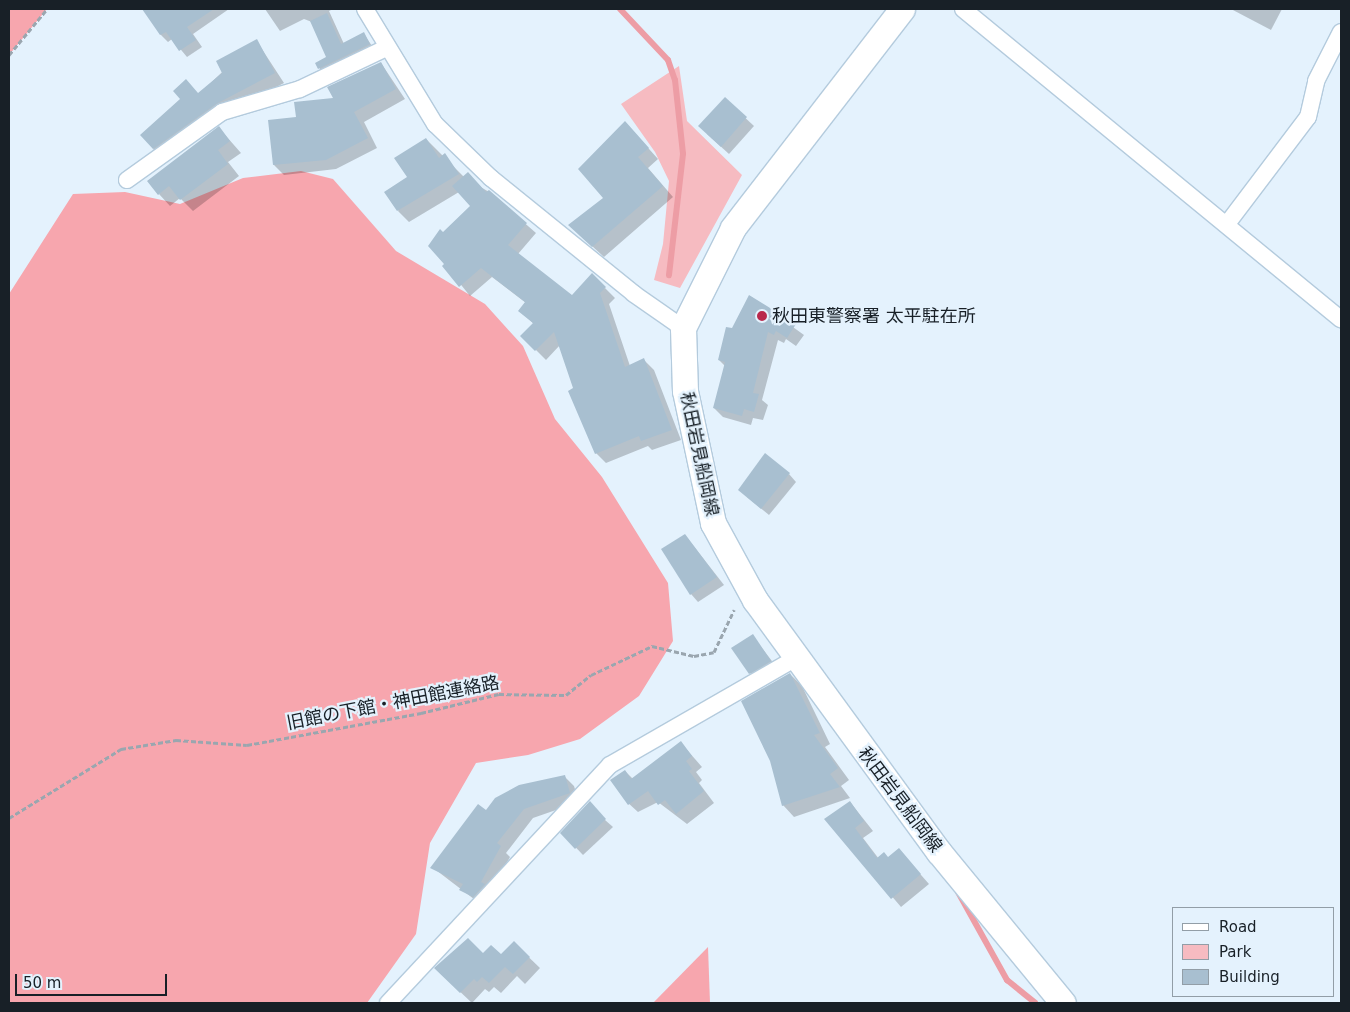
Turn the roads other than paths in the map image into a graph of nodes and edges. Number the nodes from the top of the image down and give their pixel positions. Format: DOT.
graph roads {
  1 [pos="365,9"];
  2 [pos="902,9"];
  3 [pos="963,9"];
  4 [pos="1341,32"];
  5 [pos="386,48"];
  6 [pos="127,180"];
  7 [pos="1227,224"];
  8 [pos="1341,320"];
  9 [pos="683,328"];
  10 [pos="798,657"];
  11 [pos="1055,1000"];
  12 [pos="388,1003"];
  1 -- 5 [label="street"];
  2 -- 9 [label="main road, 秋田岩見船岡線"];
  3 -- 7 [label="street"];
  4 -- 7 [label="street"];
  5 -- 6 [label="street"];
  5 -- 9 [label="street"];
  7 -- 8 [label="street"];
  9 -- 10 [label="main road, 秋田岩見船岡線"];
  10 -- 11 [label="main road, 秋田岩見船岡線"];
  10 -- 12 [label="street"];
}
